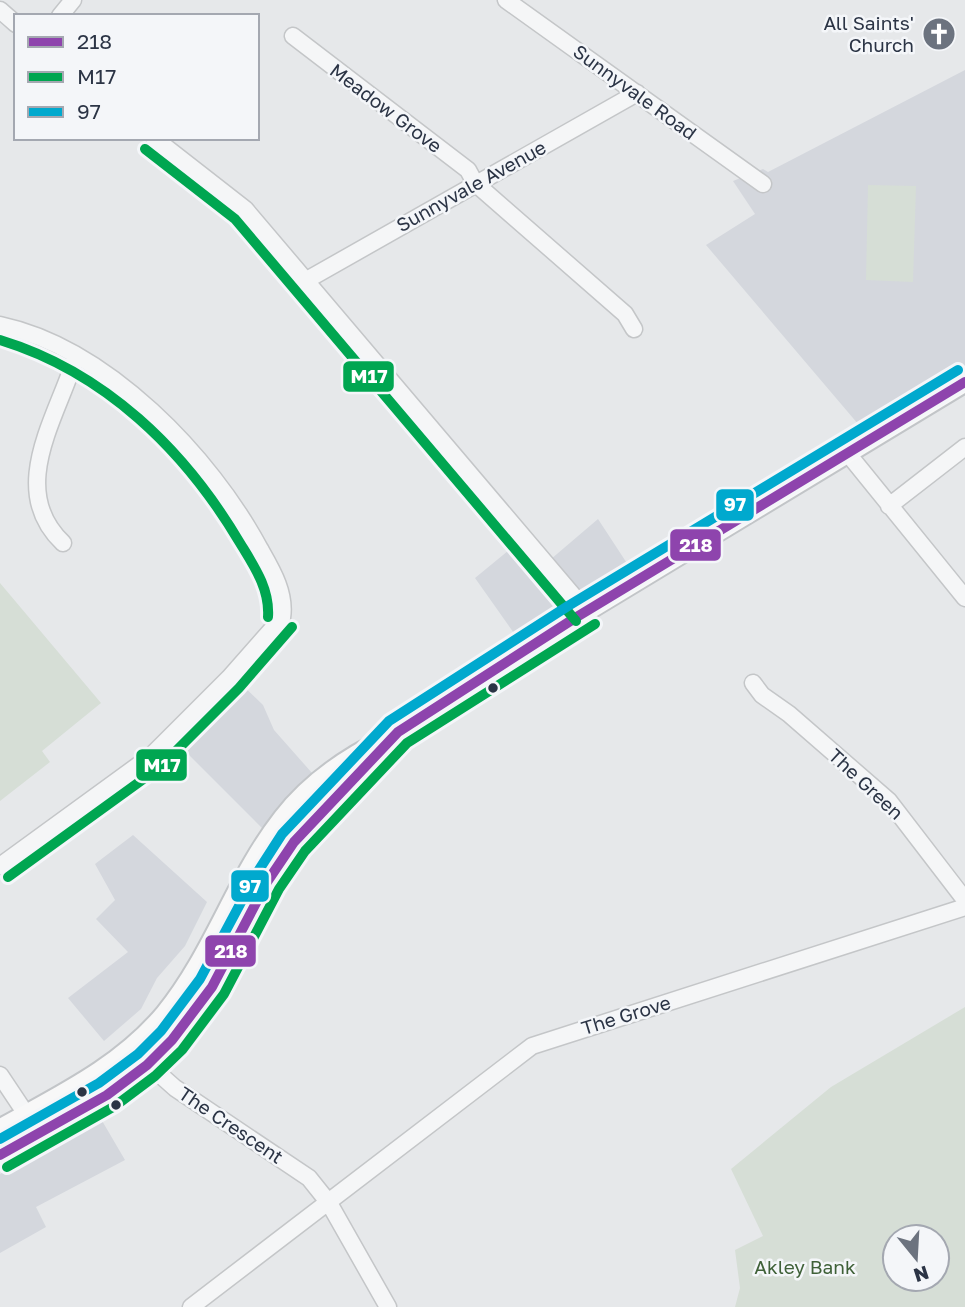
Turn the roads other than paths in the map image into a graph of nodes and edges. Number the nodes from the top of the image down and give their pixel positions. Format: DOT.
graph roads {
  1 [pos="74,0"];
  2 [pos="506,0"];
  3 [pos="0,10"];
  4 [pos="62,14"];
  5 [pos="14,22"];
  6 [pos="293,36"];
  7 [pos="637,93"];
  8 [pos="157,140"];
  9 [pos="475,183"];
  10 [pos="763,184"];
  11 [pos="305,281"];
  12 [pos="0,325"];
  13 [pos="634,329"];
  14 [pos="76,356"];
  15 [pos="965,382"];
  16 [pos="965,447"];
  17 [pos="849,455"];
  18 [pos="889,506"];
  19 [pos="63,543"];
  20 [pos="965,598"];
  21 [pos="587,612"];
  22 [pos="753,683"];
  23 [pos="398,732"];
  24 [pos="0,866"];
  25 [pos="965,900"];
  26 [pos="965,907"];
  27 [pos="130,1048"];
  28 [pos="147,1065"];
  29 [pos="0,1075"];
  30 [pos="27,1114"];
  31 [pos="0,1129"];
  32 [pos="40,1134"];
  33 [pos="0,1154"];
  34 [pos="329,1203"];
  35 [pos="191,1307"];
  36 [pos="388,1307"];
  1 -- 4 [label="street"];
  2 -- 7 [label="street, Sunnyvale Road"];
  3 -- 5 [label="street"];
  6 -- 9 [label="street, Meadow Grove"];
  7 -- 9 [label="street, Sunnyvale Avenue"];
  7 -- 10 [label="street, Sunnyvale Road"];
  8 -- 11 [label="street"];
  9 -- 11 [label="street, Sunnyvale Avenue"];
  9 -- 13 [label="street, Meadow Grove"];
  11 -- 21 [label="street"];
  12 -- 14 [label="street"];
  14 -- 19 [label="street"];
  14 -- 24 [label="street"];
  15 -- 17 [label="main road"];
  16 -- 18 [label="street"];
  17 -- 18 [label="street"];
  17 -- 21 [label="main road"];
  18 -- 20 [label="street"];
  21 -- 23 [label="main road"];
  22 -- 25 [label="street, The Green"];
  23 -- 27 [label="main road"];
  23 -- 28 [label="main road"];
  26 -- 34 [label="street, The Grove"];
  27 -- 28 [label="street, The Crescent"];
  27 -- 30 [label="main road"];
  28 -- 32 [label="main road"];
  28 -- 34 [label="street, The Crescent"];
  29 -- 30 [label="street"];
  30 -- 31 [label="main road"];
  30 -- 32 [label="street"];
  32 -- 33 [label="main road"];
  34 -- 35 [label="street, The Grove"];
  34 -- 36 [label="street, The Crescent"];
}
